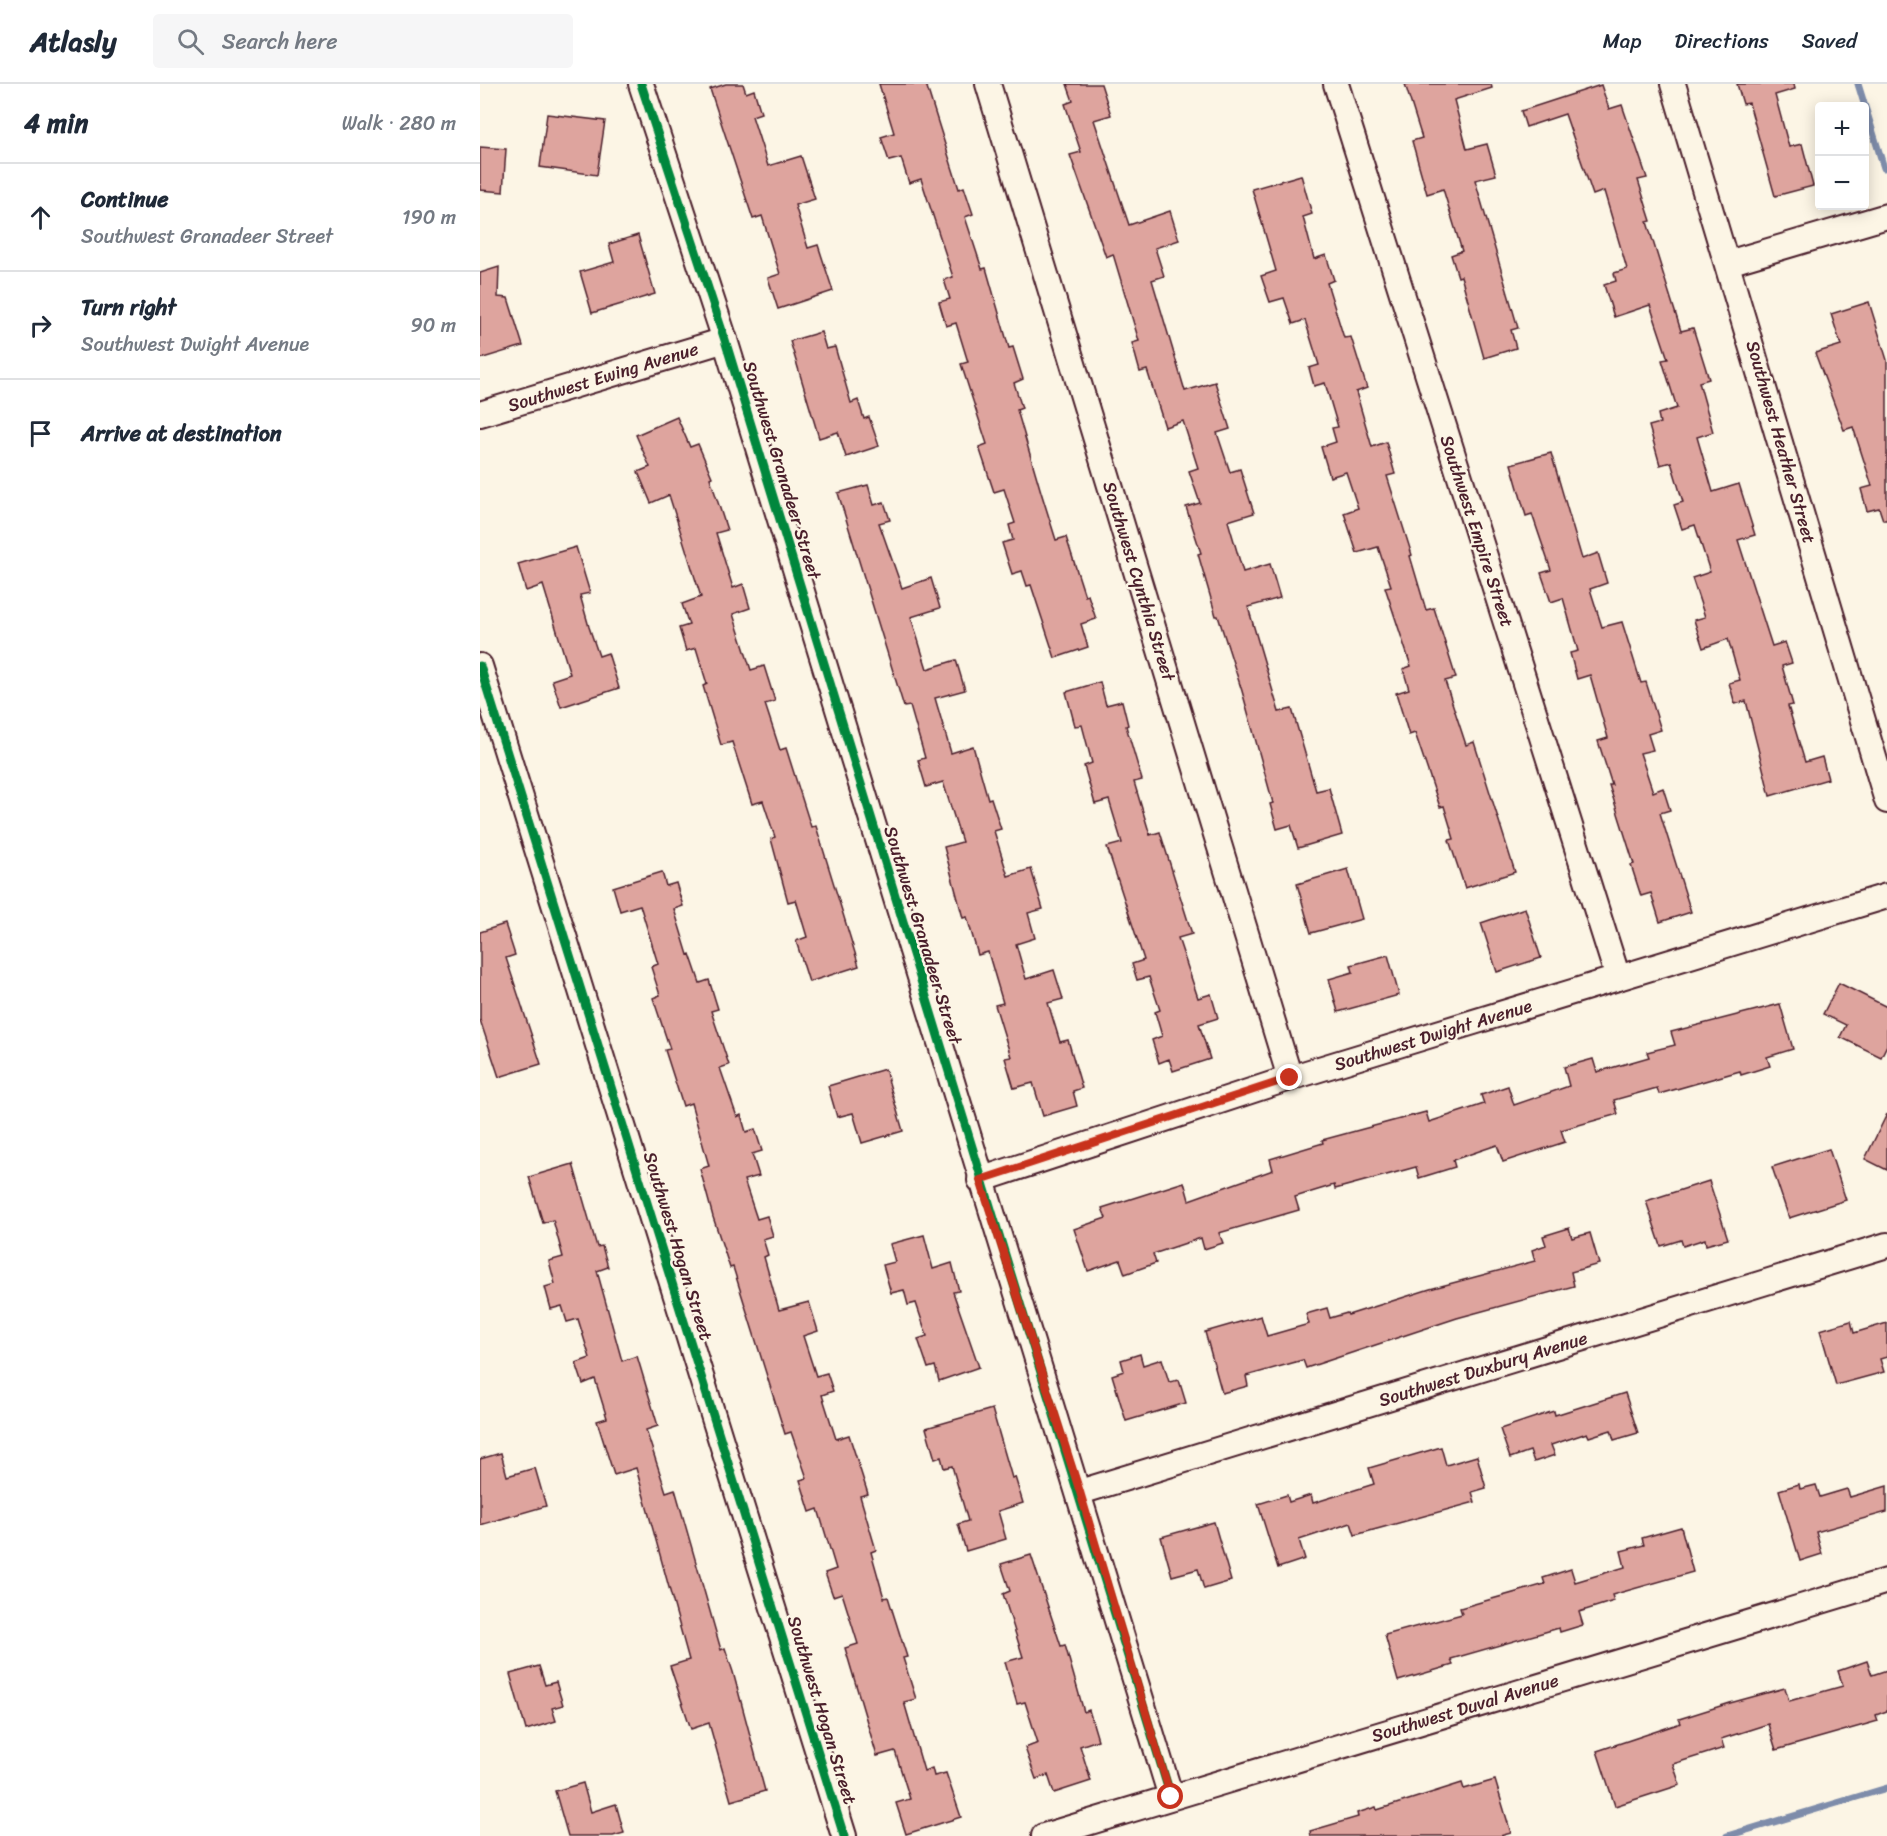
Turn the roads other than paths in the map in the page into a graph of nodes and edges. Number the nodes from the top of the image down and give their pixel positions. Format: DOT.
graph roads {
  1 [pos="641,84"];
  2 [pos="988,84"];
  3 [pos="1336,84"];
  4 [pos="1674,84"];
  5 [pos="1887,216"];
  6 [pos="1728,263"];
  7 [pos="725,340"];
  8 [pos="480,414"];
  9 [pos="480,666"];
  10 [pos="1887,801"];
  11 [pos="1887,896"];
  12 [pos="1618,978"];
  13 [pos="1290,1078"];
  14 [pos="980,1180"];
  15 [pos="1887,1245"];
  16 [pos="1080,1492"];
  17 [pos="1887,1581"];
  18 [pos="1171,1797"];
  19 [pos="844,1836"];
  20 [pos="1044,1836"];
  1 -- 7 [label="street, Southwest Granadeer Street"];
  2 -- 13 [label="street, Southwest Cynthia Street"];
  3 -- 12 [label="street, Southwest Empire Street"];
  4 -- 6 [label="street, Southwest Heather Street"];
  5 -- 6 [label="street"];
  6 -- 10 [label="street, Southwest Heather Street"];
  7 -- 8 [label="street, Southwest Ewing Avenue"];
  7 -- 14 [label="street, Southwest Granadeer Street"];
  9 -- 19 [label="street, Southwest Hogan Street"];
  11 -- 12 [label="street, Southwest Dwight Avenue"];
  12 -- 13 [label="street, Southwest Dwight Avenue"];
  13 -- 14 [label="street, Southwest Dwight Avenue"];
  14 -- 16 [label="street, Southwest Granadeer Street"];
  15 -- 16 [label="street, Southwest Duxbury Avenue"];
  16 -- 18 [label="street, Southwest Granadeer Street"];
  17 -- 18 [label="street, Southwest Duval Avenue"];
  18 -- 20 [label="street, Southwest Duval Avenue"];
}
